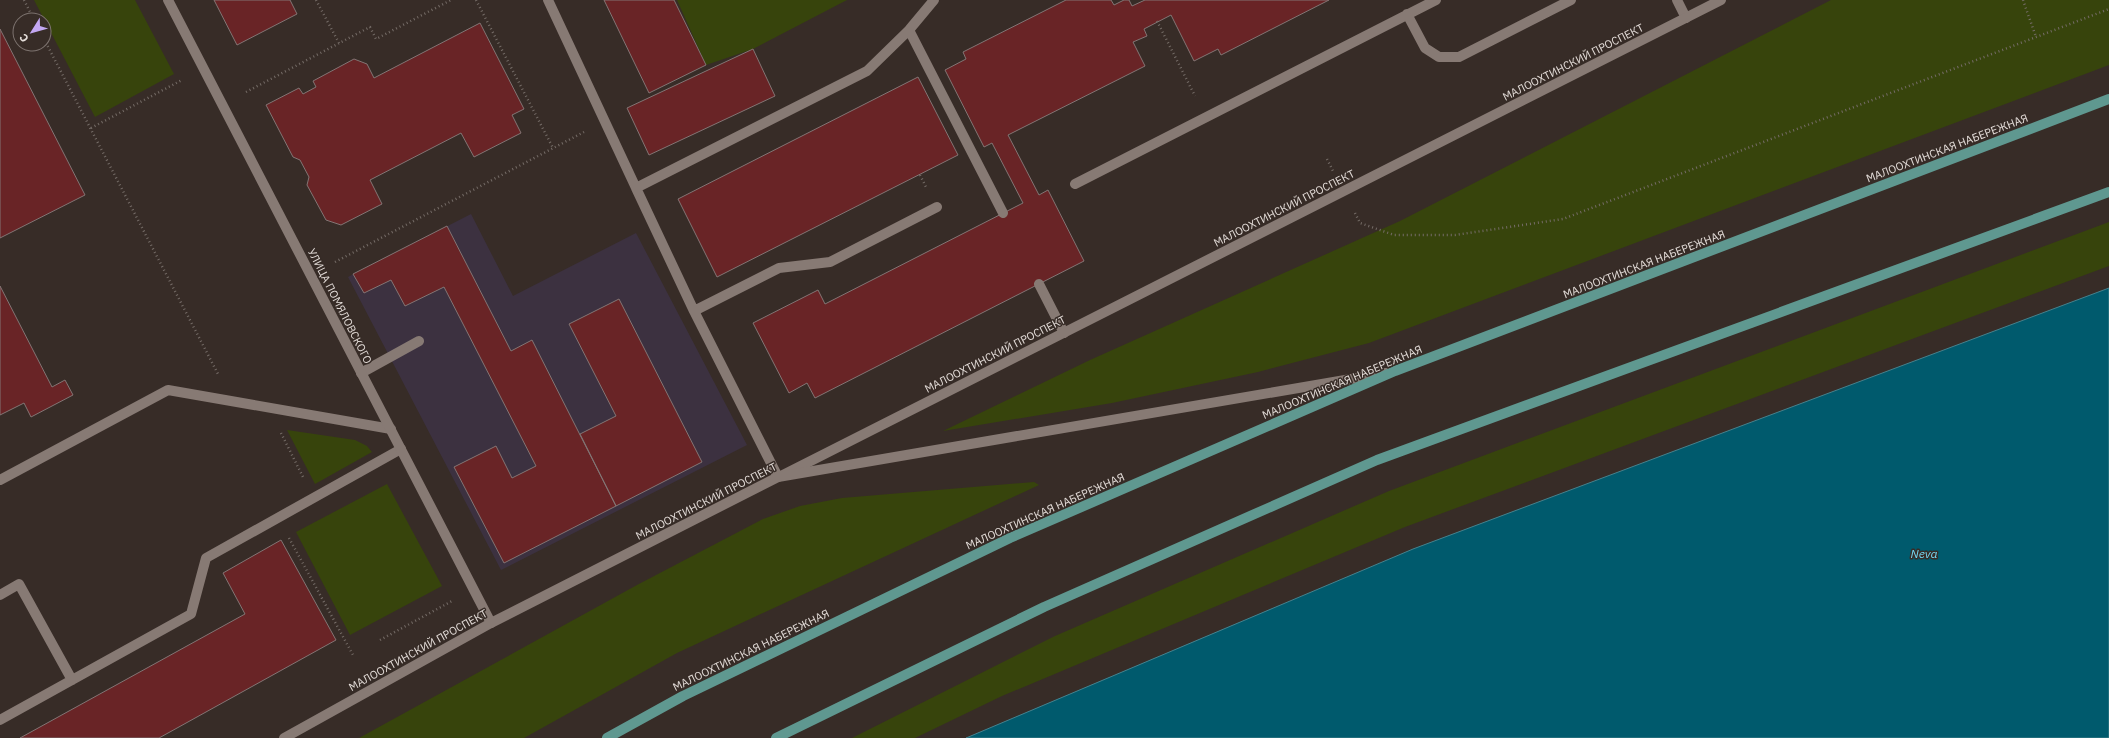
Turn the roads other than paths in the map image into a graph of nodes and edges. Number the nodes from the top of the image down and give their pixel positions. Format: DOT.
graph roads {
  1 [pos="168,0"];
  2 [pos="548,0"];
  3 [pos="934,0"];
  4 [pos="1436,0"];
  5 [pos="1571,0"];
  6 [pos="1678,0"];
  7 [pos="1722,0"];
  8 [pos="1407,14"];
  9 [pos="1686,18"];
  10 [pos="909,30"];
  11 [pos="2109,99"];
  12 [pos="1075,184"];
  13 [pos="636,188"];
  14 [pos="2109,192"];
  15 [pos="937,208"];
  16 [pos="1003,213"];
  17 [pos="1039,284"];
  18 [pos="694,311"];
  19 [pos="1064,333"];
  20 [pos="419,341"];
  21 [pos="1396,371"];
  22 [pos="361,372"];
  23 [pos="391,429"];
  24 [pos="401,449"];
  25 [pos="778,478"];
  26 [pos="0,480"];
  27 [pos="0,595"];
  28 [pos="491,623"];
  29 [pos="72,680"];
  30 [pos="0,720"];
  31 [pos="284,738"];
  32 [pos="607,738"];
  33 [pos="776,738"];
  1 -- 22 [label="street, УЛИЦА ПОМЯЛОВСКОГО"];
  2 -- 13 [label="street"];
  3 -- 10 [label="street"];
  4 -- 8 [label="street"];
  5 -- 8 [label="street"];
  6 -- 9 [label="street"];
  7 -- 9 [label="street, МАЛООХТИНСКИЙ ПРОСПЕКТ"];
  8 -- 12 [label="street"];
  9 -- 19 [label="street, МАЛООХТИНСКИЙ ПРОСПЕКТ"];
  10 -- 13 [label="street"];
  10 -- 16 [label="street"];
  11 -- 21 [label="main road, МАЛООХТИНСКАЯ НАБЕРЕЖНАЯ"];
  13 -- 18 [label="street"];
  14 -- 33 [label="main road"];
  15 -- 18 [label="street"];
  17 -- 19 [label="street"];
  18 -- 25 [label="street"];
  19 -- 25 [label="street, МАЛООХТИНСКИЙ ПРОСПЕКТ"];
  20 -- 22 [label="street"];
  21 -- 25 [label="street"];
  21 -- 32 [label="main road, МАЛООХТИНСКАЯ НАБЕРЕЖНАЯ"];
  22 -- 23 [label="street, УЛИЦА ПОМЯЛОВСКОГО"];
  23 -- 24 [label="street, УЛИЦА ПОМЯЛОВСКОГО"];
  23 -- 26 [label="street"];
  24 -- 28 [label="street, УЛИЦА ПОМЯЛОВСКОГО"];
  24 -- 29 [label="street"];
  25 -- 28 [label="street, МАЛООХТИНСКИЙ ПРОСПЕКТ"];
  27 -- 29 [label="street"];
  28 -- 31 [label="street, МАЛООХТИНСКИЙ ПРОСПЕКТ"];
  29 -- 30 [label="street"];
}
